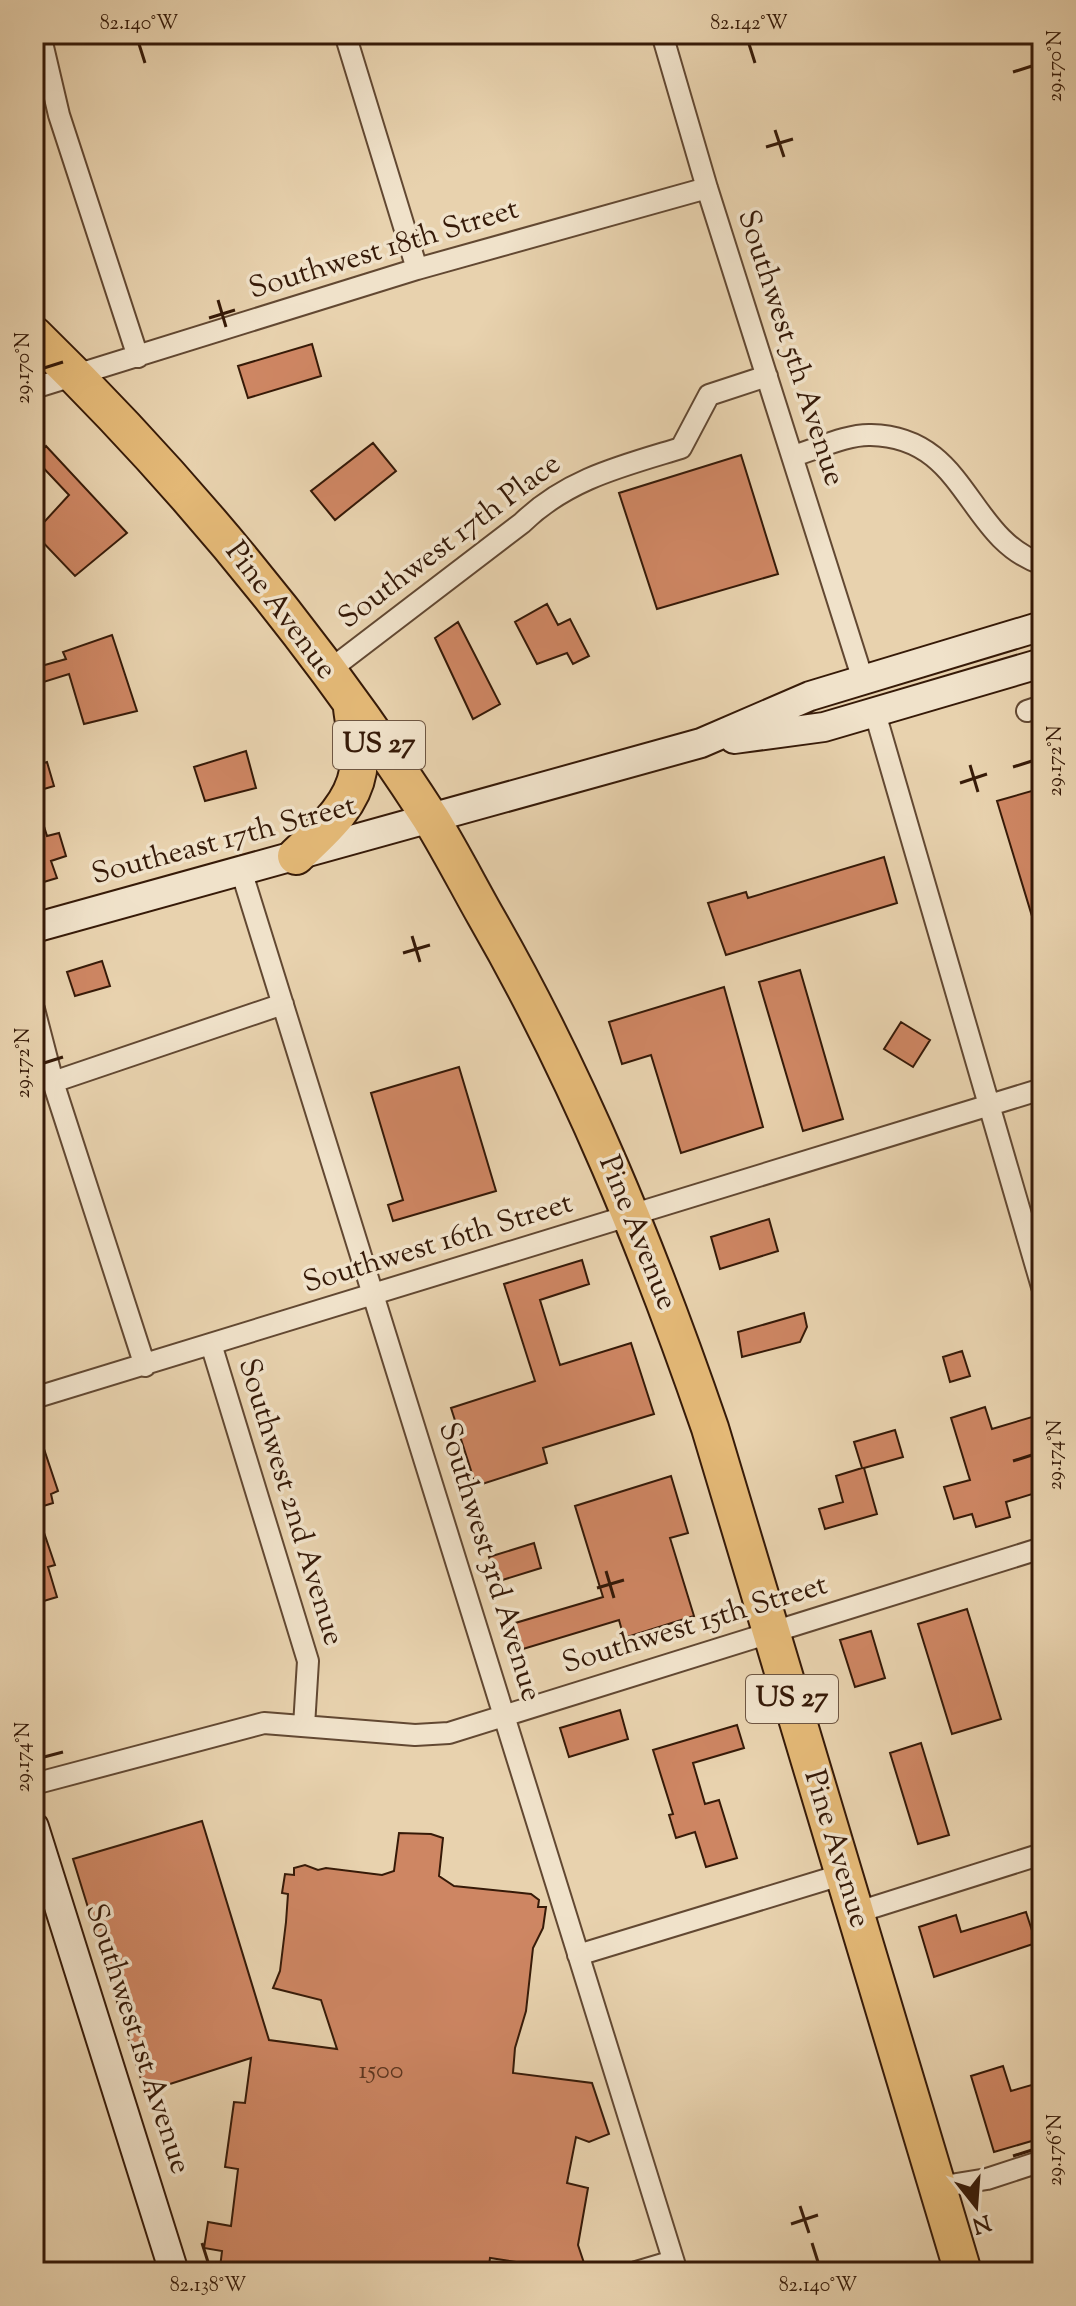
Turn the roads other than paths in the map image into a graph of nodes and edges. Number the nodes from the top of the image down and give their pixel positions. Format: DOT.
graph roads {
  1 [pos="40,34"];
  2 [pos="345,34"];
  3 [pos="662,34"];
  4 [pos="707,188"];
  5 [pos="417,269"];
  6 [pos="34,335"];
  7 [pos="138,357"];
  8 [pos="76,376"];
  9 [pos="767,376"];
  10 [pos="34,388"];
  11 [pos="793,456"];
  12 [pos="1042,564"];
  13 [pos="1042,626"];
  14 [pos="1042,663"];
  15 [pos="327,672"];
  16 [pos="863,680"];
  17 [pos="352,706"];
  18 [pos="875,713"];
  19 [pos="701,743"];
  20 [pos="432,820"];
  21 [pos="296,856"];
  22 [pos="241,870"];
  23 [pos="34,928"];
  24 [pos="283,1004"];
  25 [pos="34,1009"];
  26 [pos="53,1082"];
  27 [pos="1042,1089"];
  28 [pos="987,1106"];
  29 [pos="632,1216"];
  30 [pos="1042,1287"];
  31 [pos="375,1294"];
  32 [pos="211,1344"];
  33 [pos="145,1366"];
  34 [pos="34,1398"];
  35 [pos="1042,1548"];
  36 [pos="772,1633"];
  37 [pos="505,1715"];
  38 [pos="304,1726"];
  39 [pos="34,1784"];
  40 [pos="34,1827"];
  41 [pos="1042,1854"];
  42 [pos="844,1874"];
  43 [pos="855,1913"];
  44 [pos="578,1955"];
  45 [pos="1042,2161"];
  46 [pos="938,2187"];
  47 [pos="675,2266"];
  48 [pos="174,2272"];
  49 [pos="636,2272"];
  50 [pos="963,2272"];
  1 -- 7 [label="street"];
  2 -- 5 [label="street"];
  3 -- 4 [label="street, Southwest 5th Avenue"];
  4 -- 5 [label="street, Southwest 18th Street"];
  4 -- 9 [label="street, Southwest 5th Avenue"];
  5 -- 7 [label="street, Southwest 18th Street"];
  6 -- 8 [label="highway, Pine Avenue / US 27"];
  7 -- 8 [label="street, Southwest 18th Street"];
  8 -- 10 [label="street, Southwest 18th Street"];
  8 -- 15 [label="highway, Pine Avenue / US 27"];
  9 -- 11 [label="street, Southwest 5th Avenue"];
  9 -- 15 [label="street, Southwest 17th Place"];
  11 -- 12 [label="street"];
  11 -- 16 [label="street, Southwest 5th Avenue"];
  13 -- 16 [label="main road"];
  14 -- 18 [label="main road"];
  15 -- 17 [label="highway, Pine Avenue / US 27"];
  16 -- 19 [label="main road"];
  17 -- 20 [label="highway, Pine Avenue / US 27"];
  17 -- 21 [label="highway"];
  18 -- 19 [label="main road"];
  18 -- 28 [label="street"];
  19 -- 20 [label="main road, Southeast 17th Street"];
  20 -- 21 [label="main road, Southeast 17th Street"];
  20 -- 29 [label="highway, Pine Avenue / US 27"];
  21 -- 22 [label="main road, Southeast 17th Street"];
  22 -- 23 [label="main road, Southeast 17th Street"];
  22 -- 24 [label="street, Southwest 3rd Avenue"];
  24 -- 26 [label="street"];
  24 -- 31 [label="street, Southwest 3rd Avenue"];
  25 -- 26 [label="street"];
  26 -- 33 [label="street"];
  27 -- 28 [label="street, Southwest 16th Street"];
  28 -- 29 [label="street, Southwest 16th Street"];
  28 -- 30 [label="street"];
  29 -- 31 [label="street, Southwest 16th Street"];
  29 -- 36 [label="highway, Pine Avenue / US 27"];
  31 -- 32 [label="street, Southwest 16th Street"];
  31 -- 37 [label="street, Southwest 3rd Avenue"];
  32 -- 33 [label="street, Southwest 16th Street"];
  32 -- 38 [label="street, Southwest 2nd Avenue"];
  33 -- 34 [label="street, Southwest 16th Street"];
  35 -- 36 [label="street, Southwest 15th Street"];
  36 -- 37 [label="street, Southwest 15th Street"];
  36 -- 42 [label="highway, Pine Avenue / US 27"];
  37 -- 38 [label="street, Southwest 15th Street"];
  37 -- 44 [label="street, Southwest 3rd Avenue"];
  38 -- 39 [label="street, Southwest 15th Street"];
  40 -- 48 [label="main road, Southwest 1st Avenue"];
  41 -- 43 [label="street"];
  42 -- 43 [label="highway, Pine Avenue / US 27"];
  42 -- 44 [label="street"];
  43 -- 46 [label="highway, Pine Avenue / US 27"];
  44 -- 47 [label="street, Southwest 3rd Avenue"];
  45 -- 46 [label="street"];
  46 -- 50 [label="highway, Pine Avenue / US 27"];
  47 -- 49 [label="street"];
}
